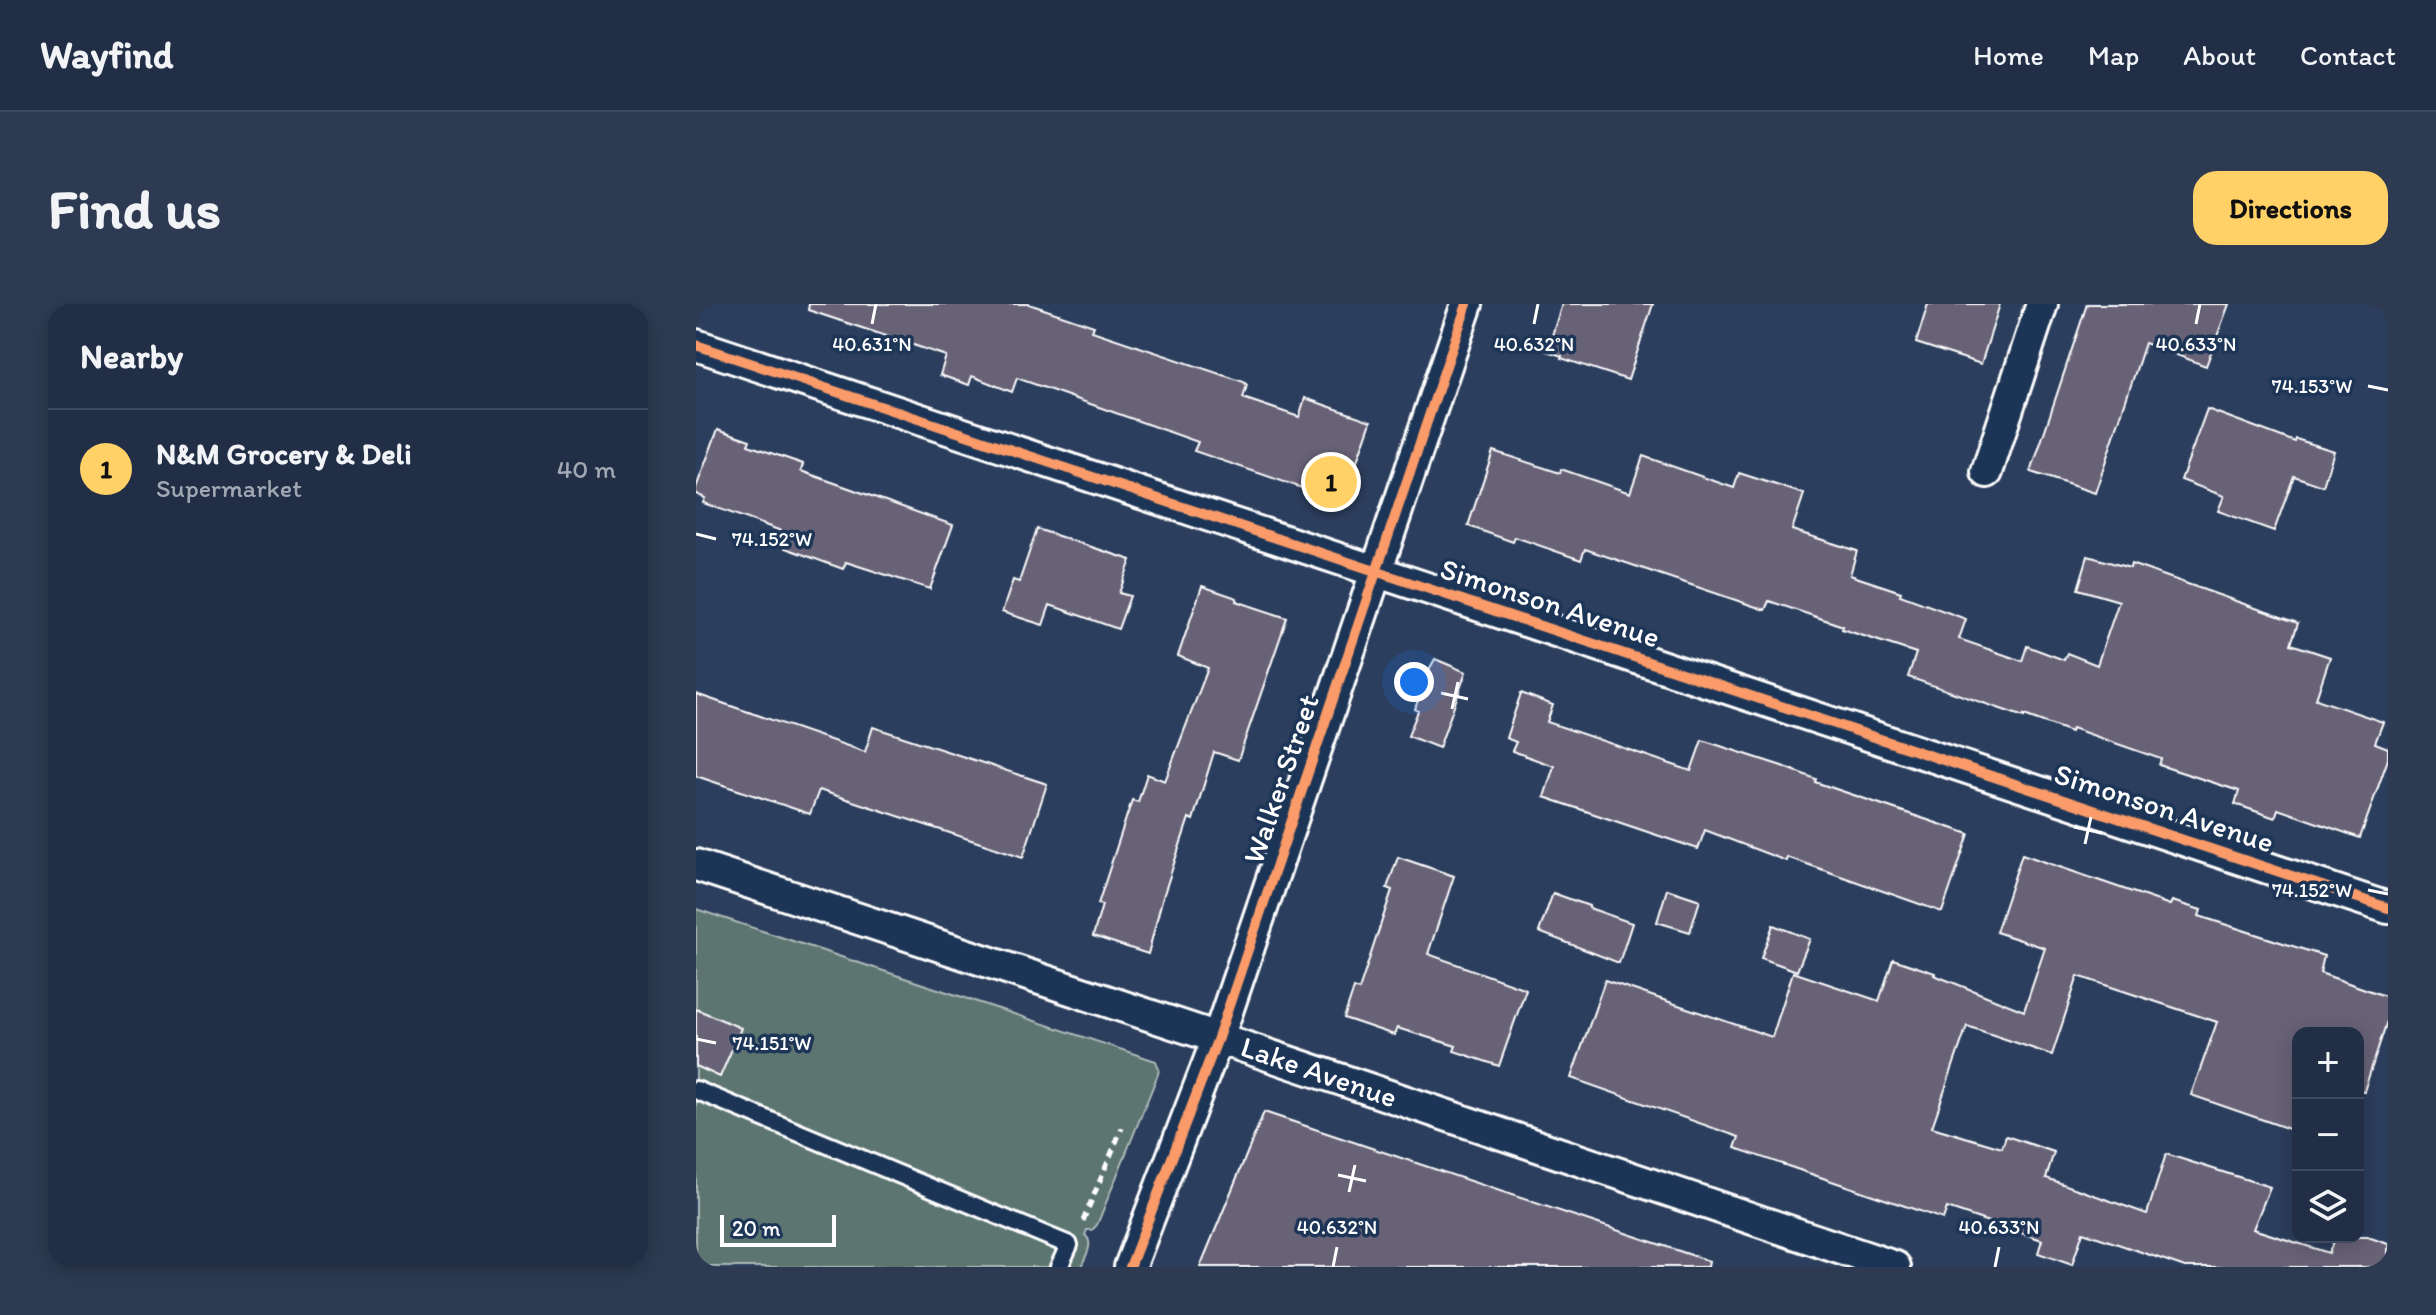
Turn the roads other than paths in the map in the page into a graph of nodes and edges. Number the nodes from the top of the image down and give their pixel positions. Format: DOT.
graph roads {
  1 [pos="1467,304"];
  2 [pos="2042,304"];
  3 [pos="696,345"];
  4 [pos="1987,472"];
  5 [pos="1377,571"];
  6 [pos="696,865"];
  7 [pos="2388,908"];
  8 [pos="1218,1038"];
  9 [pos="696,1090"];
  10 [pos="1059,1267"];
  11 [pos="1130,1267"];
  12 [pos="1895,1267"];
  1 -- 5 [label="street, Walker Street"];
  2 -- 4 [label="street"];
  3 -- 5 [label="street, Simonson Avenue"];
  5 -- 7 [label="street, Simonson Avenue"];
  5 -- 8 [label="street, Walker Street"];
  6 -- 8 [label="street, Lake Avenue"];
  8 -- 11 [label="street, Walker Street"];
  8 -- 12 [label="street, Lake Avenue"];
  9 -- 10 [label="lane"];
}
